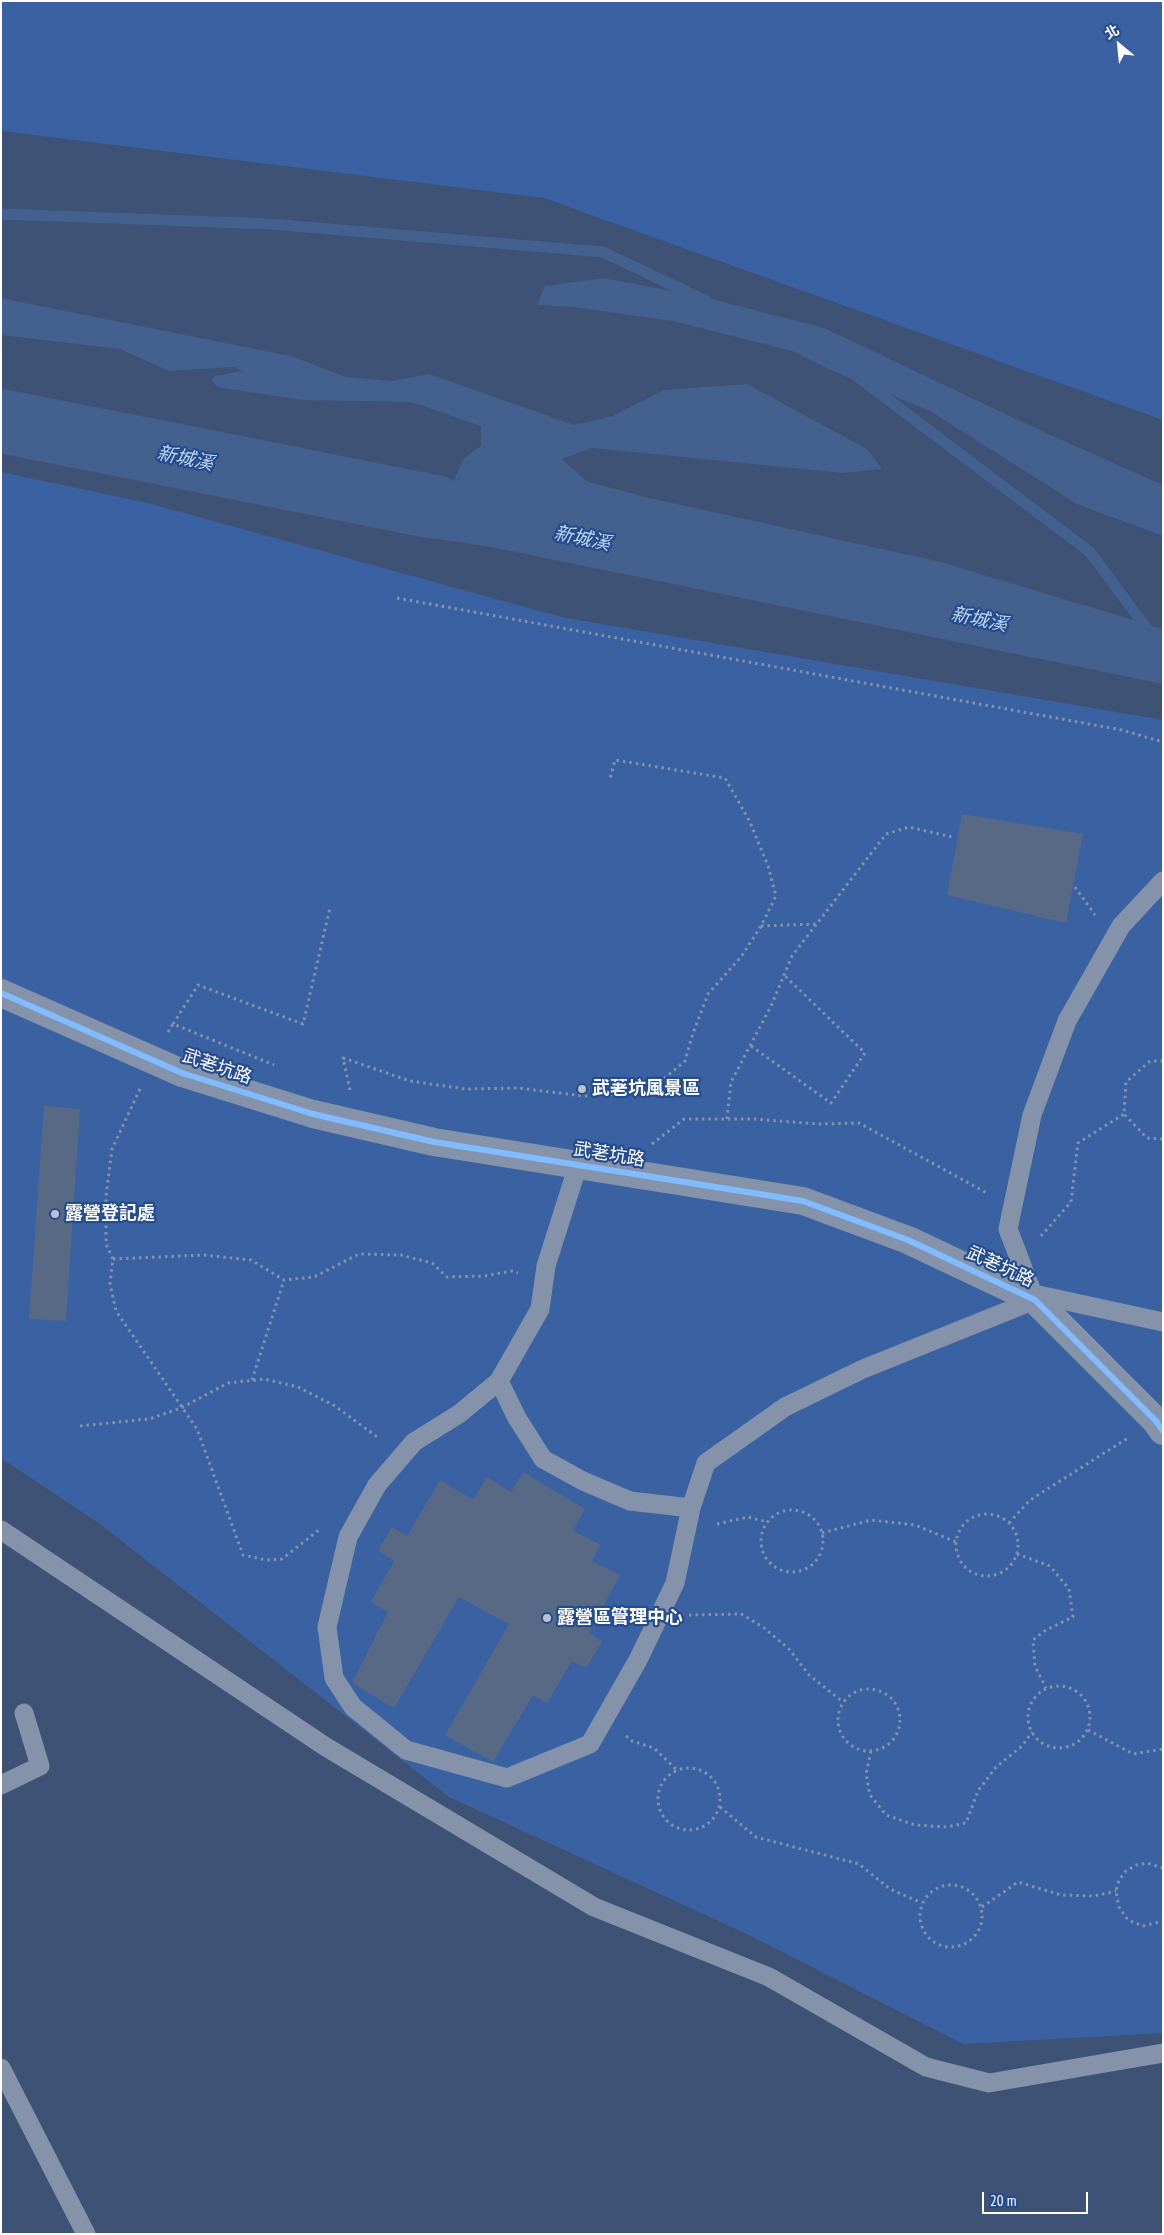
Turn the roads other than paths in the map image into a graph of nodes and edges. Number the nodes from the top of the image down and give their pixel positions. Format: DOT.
graph roads {
  1 [pos="1163,881"];
  2 [pos="1,993"];
  3 [pos="578,1165"];
  4 [pos="1035,1300"];
  5 [pos="1163,1322"];
  6 [pos="499,1381"];
  7 [pos="1159,1426"];
  8 [pos="691,1508"];
  9 [pos="1,1530"];
  10 [pos="24,1713"];
  11 [pos="1,1785"];
  12 [pos="1163,2054"];
  13 [pos="1,2068"];
  14 [pos="86,2234"];
  1 -- 4 [label="lane"];
  2 -- 3 [label="street, 武荖坑路"];
  3 -- 4 [label="street, 武荖坑路"];
  3 -- 6 [label="lane"];
  4 -- 5 [label="lane"];
  4 -- 7 [label="street, 武荖坑路"];
  4 -- 8 [label="lane"];
  6 -- 8 [label="lane"];
  6 -- 8 [label="lane"];
  9 -- 12 [label="lane"];
  10 -- 11 [label="lane"];
  13 -- 14 [label="lane"];
}
